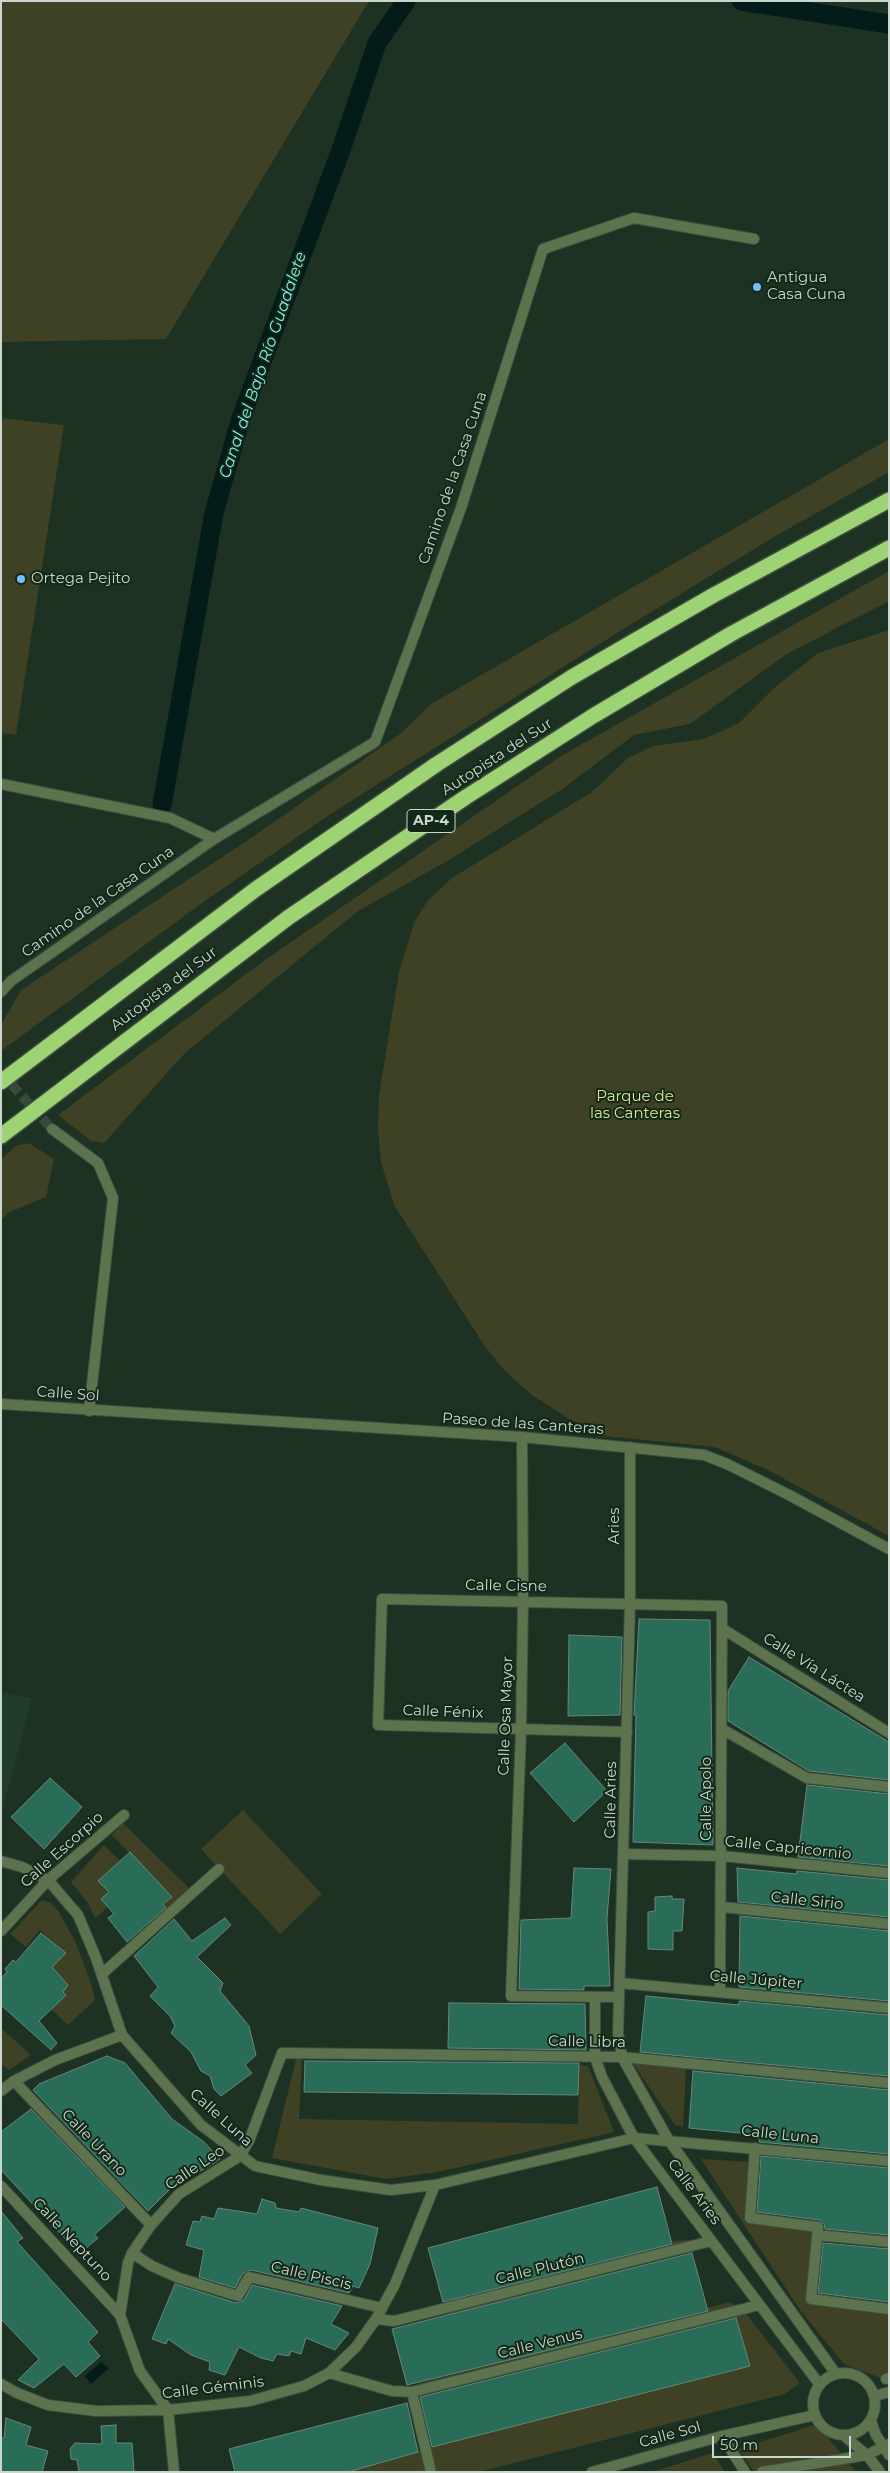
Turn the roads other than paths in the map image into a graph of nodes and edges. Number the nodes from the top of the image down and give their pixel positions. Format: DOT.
graph roads {
  1 [pos="754,239"];
  2 [pos="889,500"];
  3 [pos="889,548"];
  4 [pos="1,784"];
  5 [pos="214,839"];
  6 [pos="1,992"];
  7 [pos="1,1082"];
  8 [pos="52,1129"];
  9 [pos="1,1136"];
  10 [pos="1,1404"];
  11 [pos="89,1411"];
  12 [pos="132,1412"];
  13 [pos="522,1437"];
  14 [pos="630,1448"];
  15 [pos="889,1549"];
  16 [pos="524,1602"];
  17 [pos="630,1604"];
  18 [pos="722,1606"];
  19 [pos="723,1629"];
  20 [pos="378,1725"];
  21 [pos="722,1729"];
  22 [pos="521,1730"];
  23 [pos="627,1732"];
  24 [pos="889,1733"];
  25 [pos="889,1787"];
  26 [pos="124,1815"];
  27 [pos="624,1854"];
  28 [pos="722,1856"];
  29 [pos="1,1861"];
  30 [pos="219,1869"];
  31 [pos="889,1873"];
  32 [pos="48,1880"];
  33 [pos="722,1907"];
  34 [pos="889,1924"];
  35 [pos="1,1930"];
  36 [pos="102,1974"];
  37 [pos="620,1983"];
  38 [pos="720,1991"];
  39 [pos="595,1997"];
  40 [pos="619,1997"];
  41 [pos="889,2008"];
  42 [pos="122,2035"];
  43 [pos="282,2053"];
  44 [pos="595,2057"];
  45 [pos="622,2058"];
  46 [pos="14,2081"];
  47 [pos="889,2083"];
  48 [pos="1,2091"];
  49 [pos="634,2138"];
  50 [pos="668,2139"];
  51 [pos="755,2148"];
  52 [pos="240,2156"];
  53 [pos="889,2161"];
  54 [pos="435,2185"];
  55 [pos="1,2186"];
  56 [pos="151,2225"];
  57 [pos="817,2236"];
  58 [pos="711,2241"];
  59 [pos="889,2242"];
  60 [pos="132,2253"];
  61 [pos="758,2305"];
  62 [pos="382,2308"];
  63 [pos="889,2309"];
  64 [pos="120,2315"];
  65 [pos="376,2319"];
  66 [pos="329,2373"];
  67 [pos="836,2374"];
  68 [pos="1,2384"];
  69 [pos="820,2385"];
  70 [pos="412,2392"];
  71 [pos="889,2392"];
  72 [pos="875,2396"];
  73 [pos="168,2410"];
  74 [pos="815,2415"];
  75 [pos="871,2421"];
  76 [pos="843,2435"];
  77 [pos="722,2436"];
  78 [pos="885,2445"];
  79 [pos="868,2455"];
  80 [pos="889,2455"];
  81 [pos="174,2472"];
  82 [pos="431,2472"];
  83 [pos="592,2472"];
  84 [pos="745,2472"];
  85 [pos="762,2472"];
  86 [pos="880,2472"];
  1 -- 5 [label="street, Camino de la Casa Cuna"];
  2 -- 7 [label="highway, Autopista del Sur / AP-4"];
  3 -- 9 [label="highway, Autopista del Sur / AP-4"];
  4 -- 5 [label="street"];
  5 -- 6 [label="street, Camino de la Casa Cuna"];
  8 -- 11 [label="street"];
  10 -- 11 [label="street, Calle Sol"];
  11 -- 12 [label="street, Calle Sol"];
  12 -- 13 [label="street, Paseo de las Canteras"];
  13 -- 14 [label="street, Paseo de las Canteras"];
  13 -- 16 [label="street, Calle Osa Mayor"];
  14 -- 15 [label="street, Paseo de las Canteras"];
  14 -- 17 [label="street, Aries"];
  16 -- 17 [label="street, Calle Cisne"];
  16 -- 20 [label="street, Calle Cisne"];
  16 -- 22 [label="street, Calle Osa Mayor"];
  17 -- 18 [label="street, Calle Cisne"];
  17 -- 23 [label="street, Calle Aries"];
  18 -- 19 [label="street, Calle Apolo"];
  19 -- 21 [label="street, Calle Apolo"];
  19 -- 24 [label="street, Calle Vía Láctea"];
  20 -- 22 [label="street, Calle Fénix"];
  21 -- 25 [label="street"];
  21 -- 28 [label="street, Calle Apolo"];
  22 -- 23 [label="street, Calle Fénix"];
  22 -- 39 [label="street, Calle Osa Mayor"];
  23 -- 27 [label="street, Calle Aries"];
  26 -- 32 [label="street, Calle Escorpio"];
  27 -- 28 [label="street, Calle Capricornio"];
  27 -- 37 [label="street, Calle Aries"];
  28 -- 31 [label="street, Calle Capricornio"];
  28 -- 33 [label="street, Calle Apolo"];
  29 -- 32 [label="street, Calle Luna"];
  30 -- 36 [label="street"];
  32 -- 35 [label="street, Calle Escorpio"];
  32 -- 36 [label="street, Calle Luna"];
  33 -- 34 [label="street, Calle Sirio"];
  33 -- 38 [label="street, Calle Apolo"];
  36 -- 42 [label="street, Calle Luna"];
  37 -- 38 [label="street, Calle Júpiter"];
  37 -- 40 [label="street, Calle Aries"];
  38 -- 41 [label="street, Calle Júpiter"];
  39 -- 40 [label="street"];
  39 -- 44 [label="street, Calle Aries"];
  40 -- 45 [label="street, Calle Aries"];
  42 -- 46 [label="street"];
  42 -- 52 [label="street, Calle Luna"];
  43 -- 44 [label="street, Calle Libra"];
  43 -- 52 [label="street, Calle Leo"];
  44 -- 45 [label="street, Calle Libra"];
  44 -- 49 [label="street, Calle Aries"];
  45 -- 47 [label="street, Calle Libra"];
  45 -- 50 [label="street, Calle Aries"];
  46 -- 48 [label="street"];
  46 -- 56 [label="street, Calle Urano"];
  49 -- 50 [label="street, Calle Luna"];
  49 -- 54 [label="street, Calle Luna"];
  49 -- 58 [label="street, Calle Aries"];
  50 -- 51 [label="street, Calle Luna"];
  50 -- 67 [label="street, Calle Aries"];
  51 -- 53 [label="street, Calle Luna"];
  51 -- 57 [label="street"];
  52 -- 54 [label="street, Calle Luna"];
  52 -- 56 [label="street, Calle Leo"];
  54 -- 62 [label="street, Calle Géminis"];
  55 -- 64 [label="street, Calle Neptuno"];
  56 -- 60 [label="street, Calle Leo"];
  57 -- 59 [label="street"];
  57 -- 63 [label="street"];
  58 -- 61 [label="street, Calle Aries"];
  58 -- 65 [label="street, Calle Plutón"];
  60 -- 62 [label="street, Calle Piscis"];
  60 -- 64 [label="street, Calle Leo"];
  61 -- 69 [label="street, Calle Aries"];
  61 -- 70 [label="street, Calle Venus"];
  62 -- 65 [label="street, Calle Géminis"];
  64 -- 73 [label="street, Calle Leo"];
  65 -- 66 [label="street, Calle Géminis"];
  66 -- 70 [label="street, Calle Venus"];
  66 -- 73 [label="street, Calle Géminis"];
  67 -- 69 [label="street"];
  67 -- 72 [label="street"];
  68 -- 73 [label="street, Calle Géminis"];
  69 -- 74 [label="street"];
  70 -- 82 [label="street"];
  71 -- 72 [label="street"];
  72 -- 75 [label="street"];
  73 -- 81 [label="street"];
  74 -- 76 [label="street"];
  74 -- 77 [label="street, Calle Sol"];
  75 -- 76 [label="street"];
  75 -- 78 [label="street"];
  76 -- 79 [label="street"];
  77 -- 83 [label="street, Calle Sol"];
  77 -- 84 [label="street"];
  78 -- 79 [label="street"];
  78 -- 80 [label="street"];
  79 -- 85 [label="street"];
  79 -- 86 [label="street"];
}
